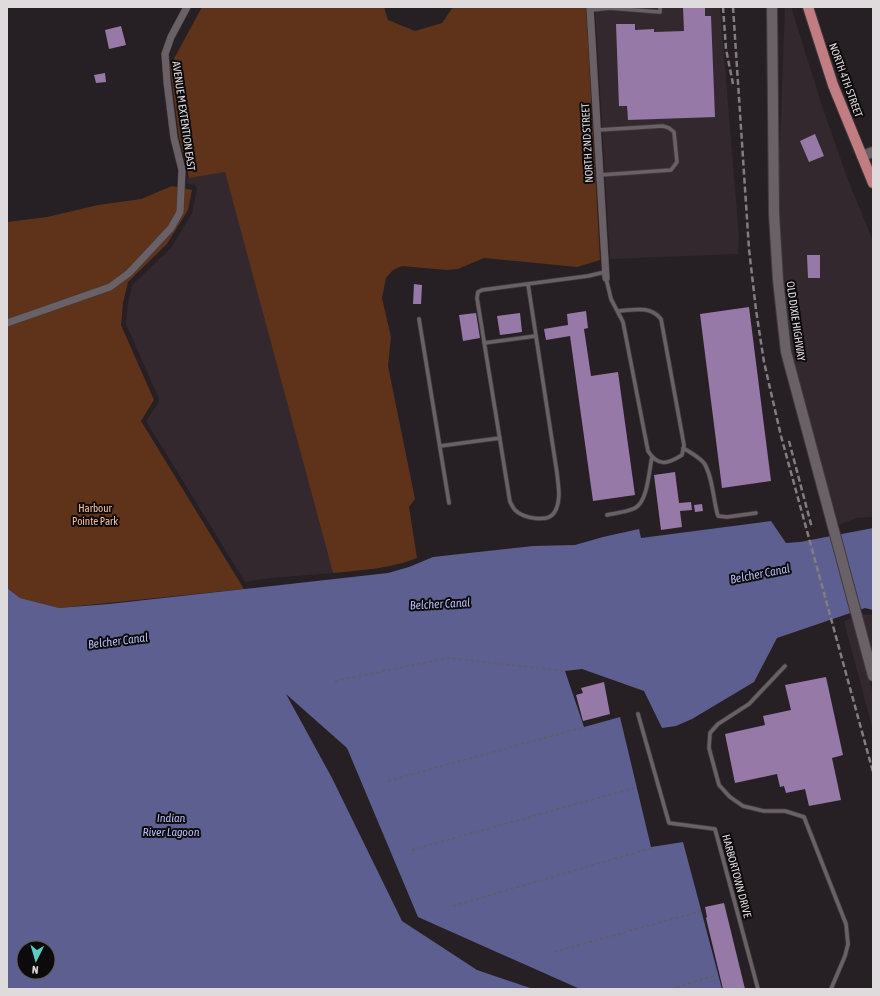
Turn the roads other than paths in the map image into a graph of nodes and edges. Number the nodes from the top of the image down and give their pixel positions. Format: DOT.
graph roads {
  1 [pos="187,7"];
  2 [pos="660,7"];
  3 [pos="772,7"];
  4 [pos="808,7"];
  5 [pos="591,9"];
  6 [pos="598,130"];
  7 [pos="873,152"];
  8 [pos="862,156"];
  9 [pos="600,175"];
  10 [pos="873,183"];
  11 [pos="606,275"];
  12 [pos="528,284"];
  13 [pos="618,311"];
  14 [pos="419,319"];
  15 [pos="7,323"];
  16 [pos="536,336"];
  17 [pos="484,343"];
  18 [pos="500,438"];
  19 [pos="440,446"];
  20 [pos="683,448"];
  21 [pos="652,457"];
  22 [pos="449,503"];
  23 [pos="756,513"];
  24 [pos="607,516"];
  25 [pos="785,666"];
  26 [pos="873,676"];
  27 [pos="638,714"];
  28 [pos="758,989"];
  29 [pos="831,989"];
  1 -- 15 [label="street, AVENUE M EXTENTION EAST"];
  2 -- 5 [label="lane"];
  3 -- 26 [label="street, OLD DIXIE HIGHWAY"];
  4 -- 8 [label="main road, NORTH 4TH STREET"];
  5 -- 6 [label="street, NORTH 2ND STREET"];
  6 -- 9 [label="street, NORTH 2ND STREET"];
  6 -- 9 [label="lane"];
  7 -- 8 [label="street"];
  8 -- 10 [label="main road, NORTH 4TH STREET"];
  9 -- 11 [label="street, NORTH 2ND STREET"];
  11 -- 12 [label="lane"];
  11 -- 13 [label="lane"];
  12 -- 16 [label="lane"];
  12 -- 17 [label="lane"];
  13 -- 20 [label="lane"];
  13 -- 21 [label="lane"];
  14 -- 19 [label="lane"];
  16 -- 17 [label="lane"];
  16 -- 18 [label="lane"];
  17 -- 18 [label="lane"];
  18 -- 19 [label="lane"];
  19 -- 22 [label="lane"];
  20 -- 21 [label="lane"];
  20 -- 23 [label="lane"];
  21 -- 24 [label="lane"];
  25 -- 29 [label="lane"];
  27 -- 28 [label="lane, HARBORTOWN DRIVE"];
}
